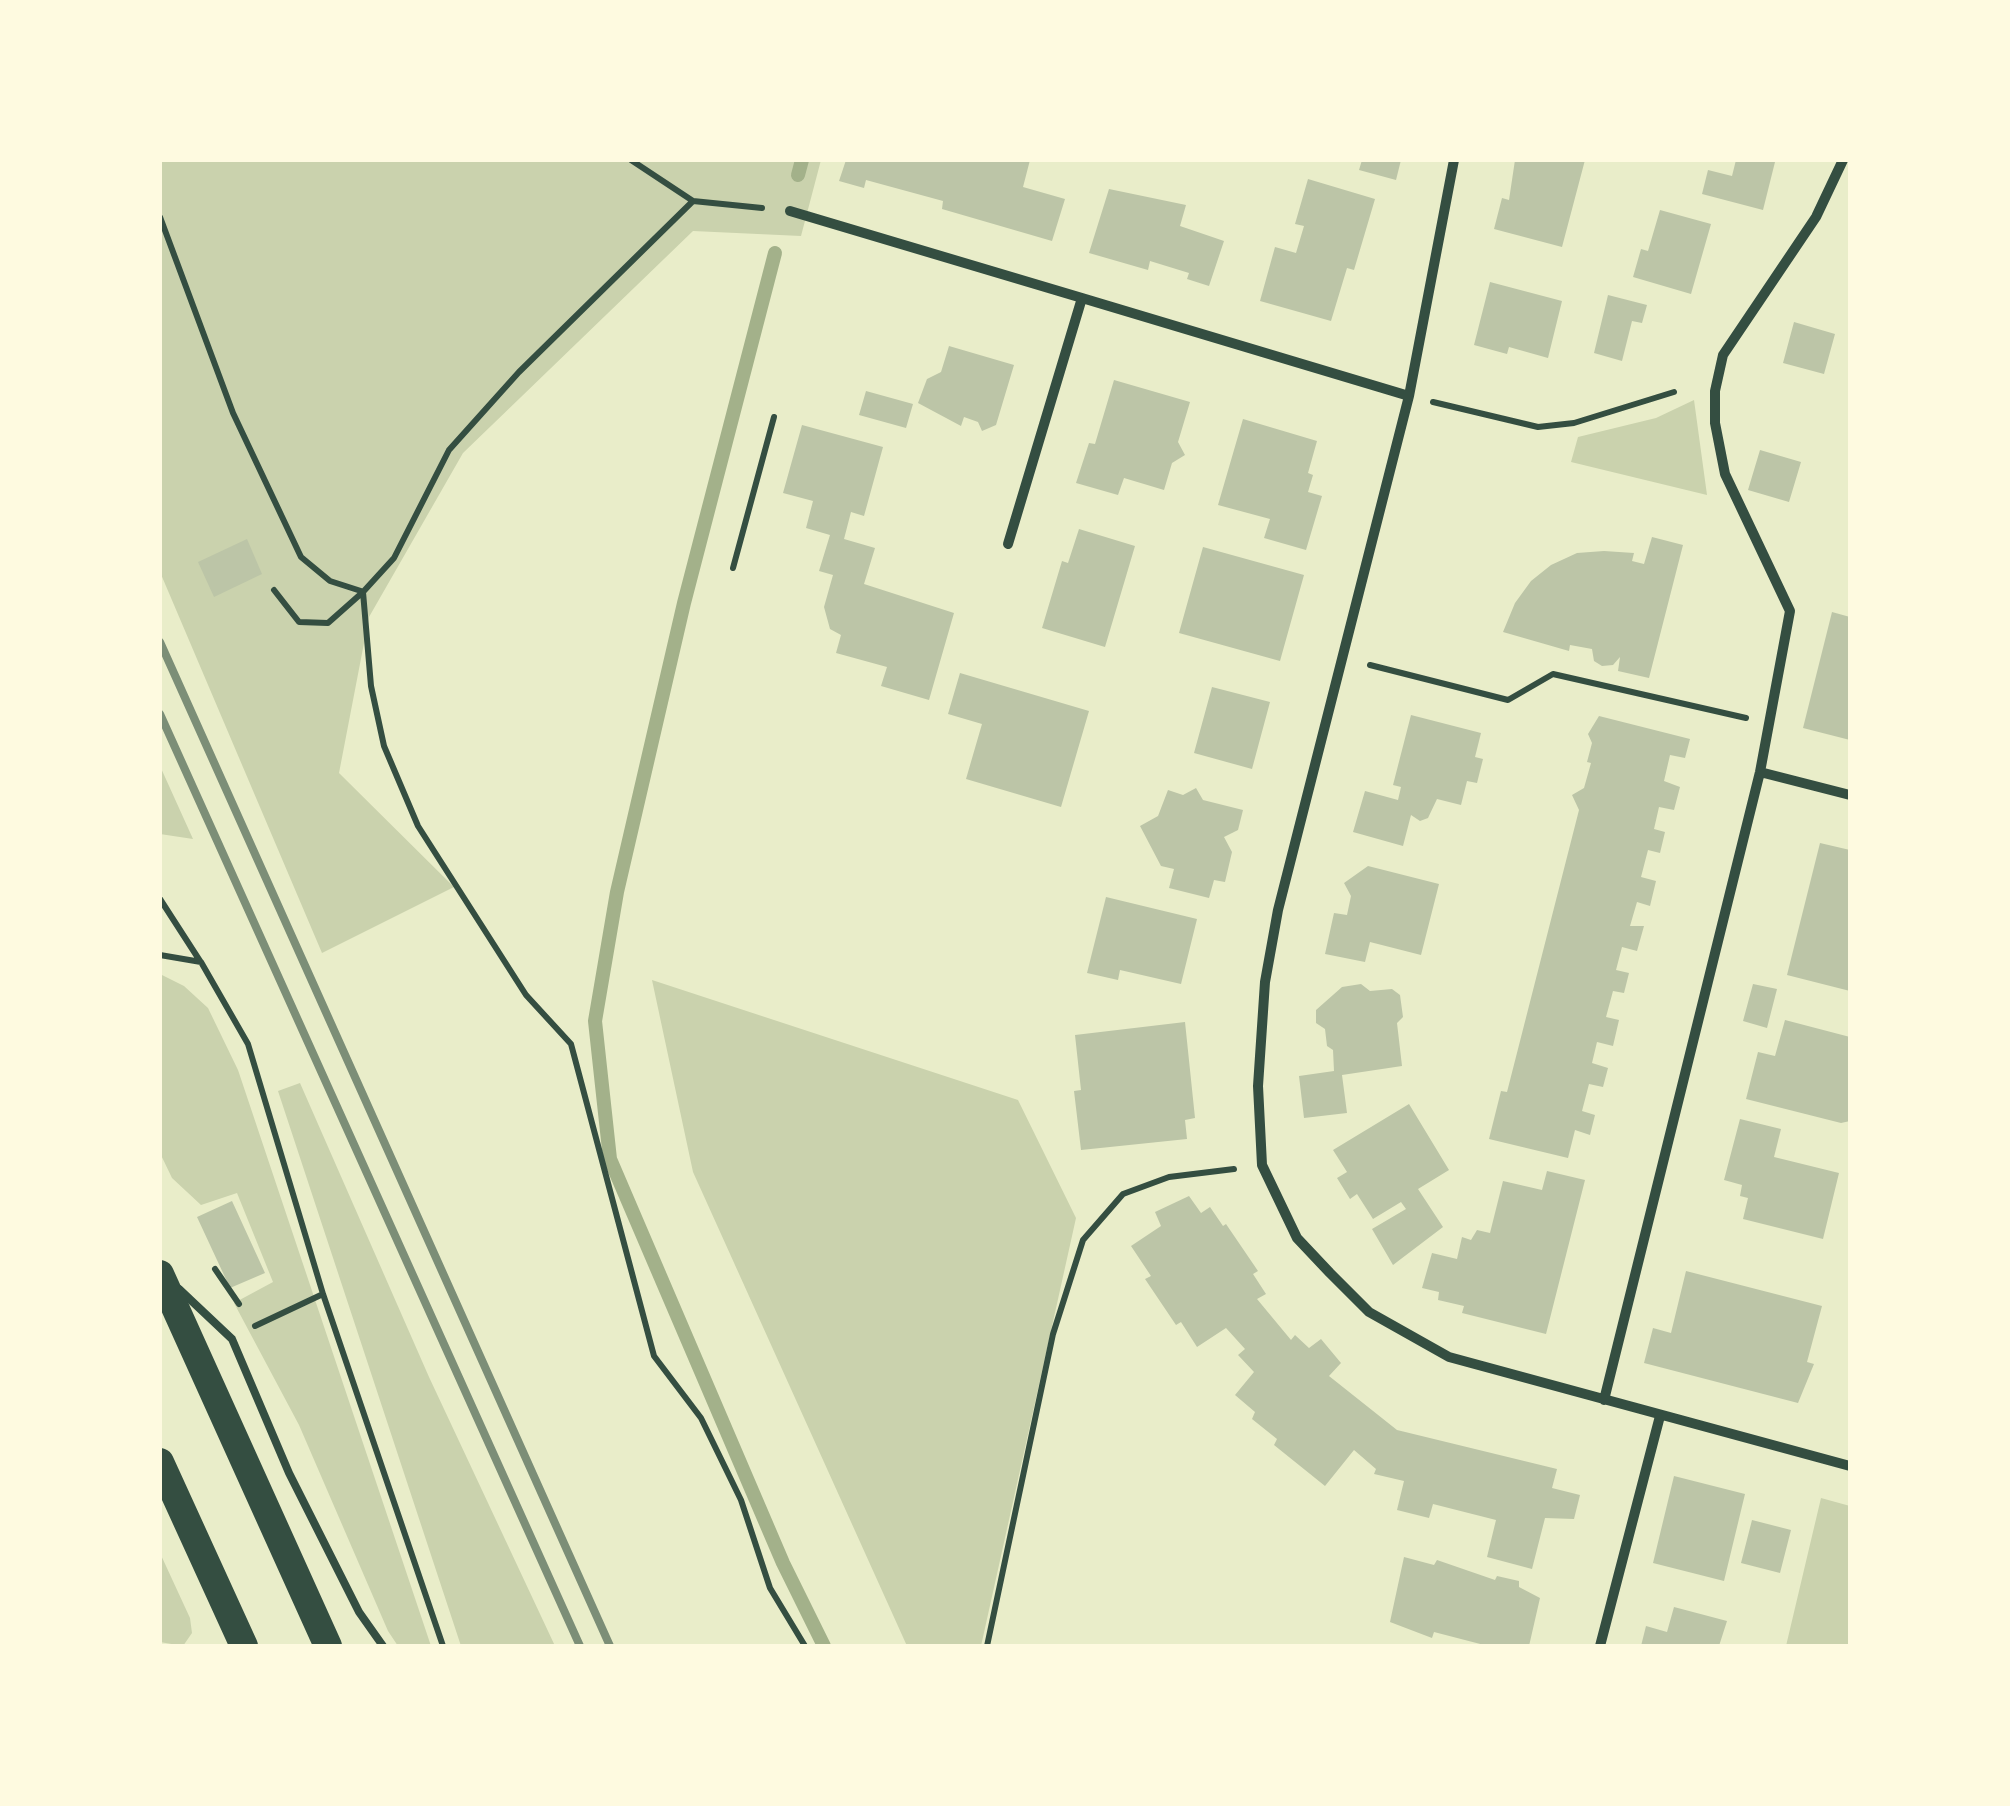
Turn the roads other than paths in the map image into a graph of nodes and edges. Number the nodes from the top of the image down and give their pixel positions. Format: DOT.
graph roads {
  1 [pos="1454,160"];
  2 [pos="1844,160"];
  3 [pos="790,211"];
  4 [pos="1082,298"];
  5 [pos="1408,396"];
  6 [pos="1008,544"];
  7 [pos="1760,772"];
  8 [pos="1850,796"];
  9 [pos="160,1273"];
  10 [pos="1604,1400"];
  11 [pos="1660,1416"];
  12 [pos="160,1462"];
  13 [pos="1850,1466"];
  14 [pos="244,1646"];
  15 [pos="328,1646"];
  16 [pos="383,1646"];
  17 [pos="1600,1646"];
  1 -- 5 [label="street"];
  2 -- 7 [label="street"];
  3 -- 4 [label="street"];
  4 -- 5 [label="street"];
  4 -- 6 [label="street"];
  5 -- 10 [label="street"];
  7 -- 8 [label="street"];
  7 -- 10 [label="street"];
  9 -- 15 [label="highway"];
  9 -- 16 [label="lane"];
  10 -- 11 [label="street"];
  11 -- 13 [label="street"];
  11 -- 17 [label="street"];
  12 -- 14 [label="highway"];
}
